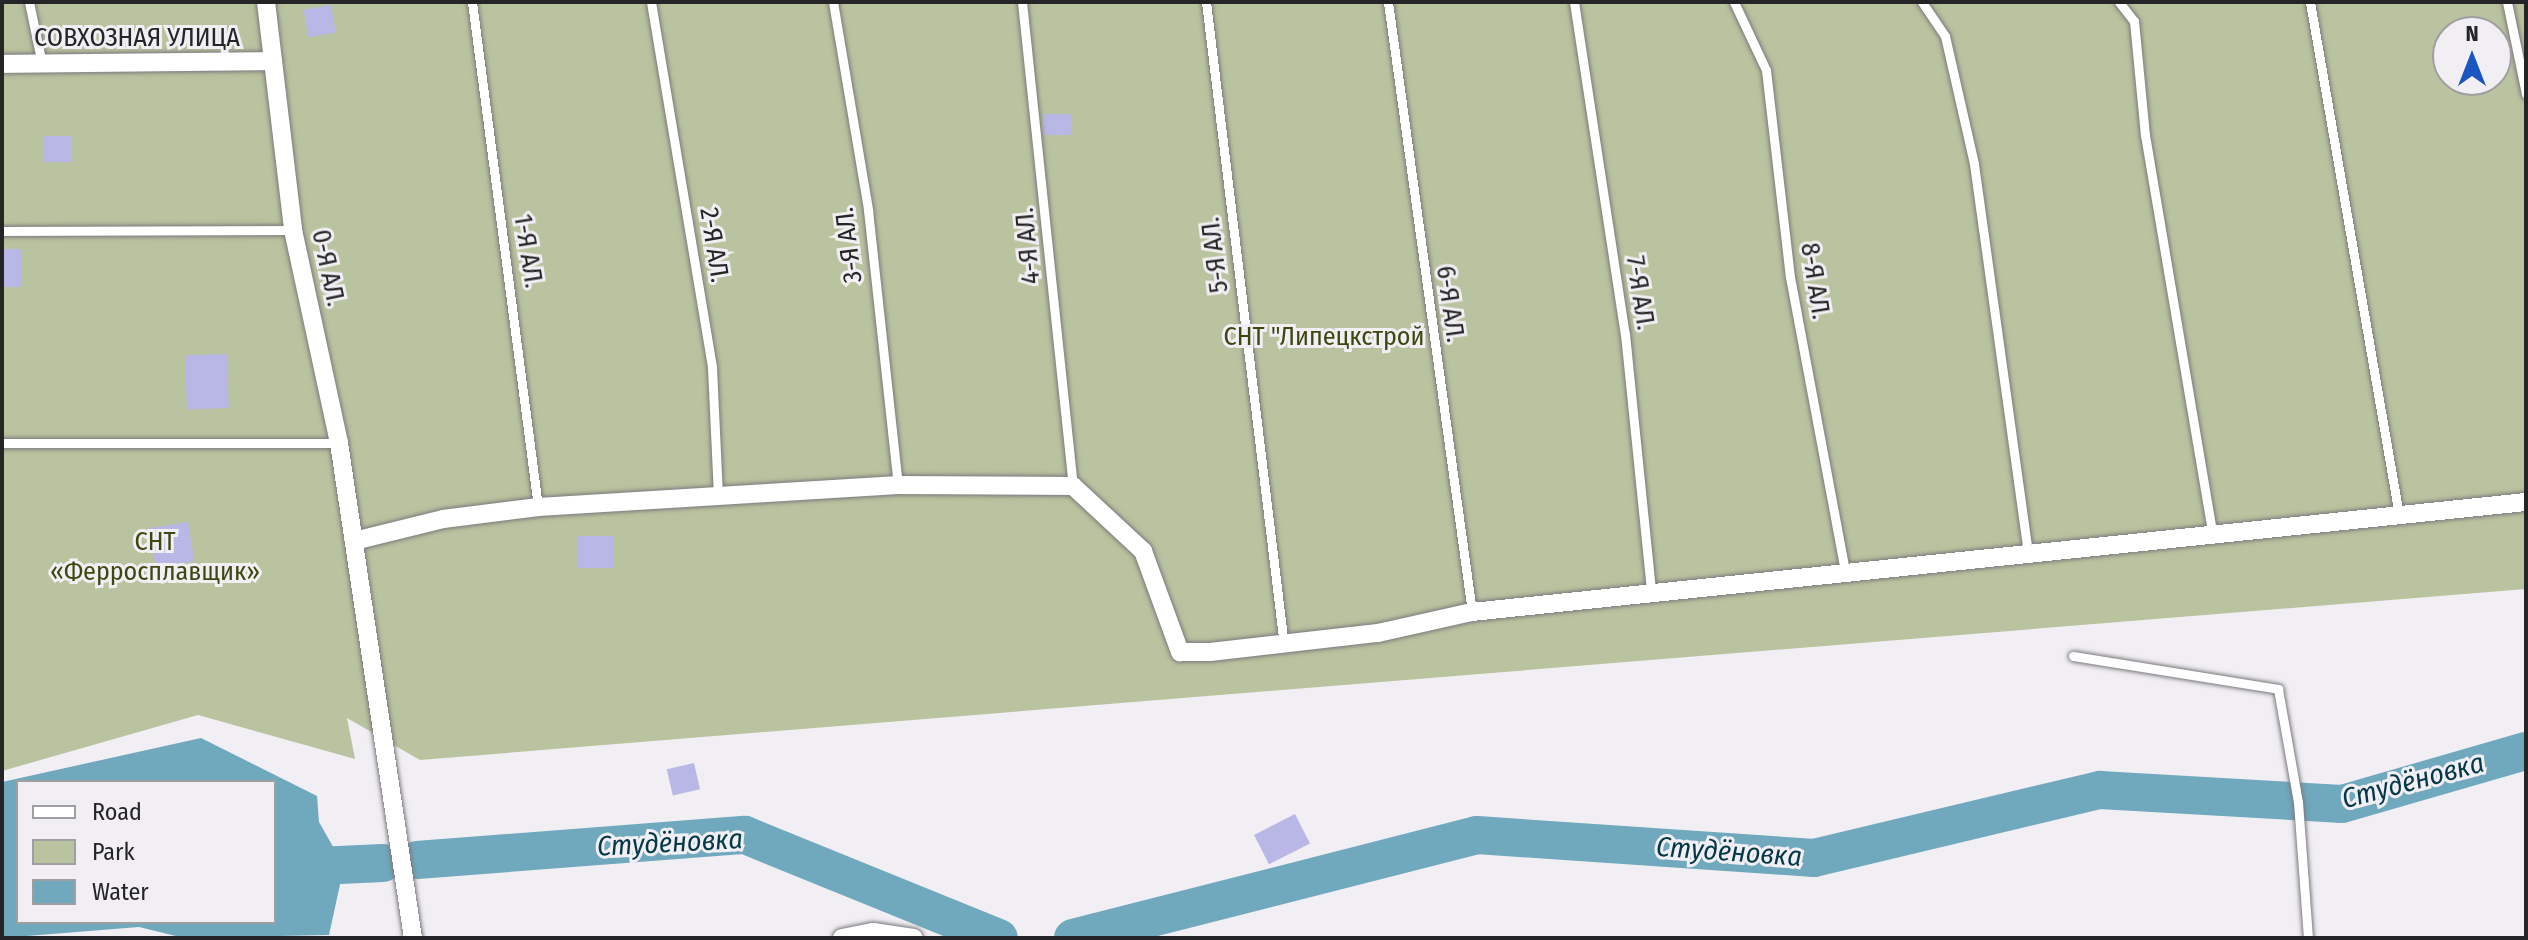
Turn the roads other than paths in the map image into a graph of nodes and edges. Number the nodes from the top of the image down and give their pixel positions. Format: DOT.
graph roads {
  1 [pos="29,2"];
  2 [pos="266,2"];
  3 [pos="472,2"];
  4 [pos="651,2"];
  5 [pos="833,2"];
  6 [pos="1022,2"];
  7 [pos="1206,2"];
  8 [pos="1388,2"];
  9 [pos="1574,2"];
  10 [pos="1734,2"];
  11 [pos="1922,2"];
  12 [pos="2119,2"];
  13 [pos="2310,2"];
  14 [pos="2507,2"];
  15 [pos="273,61"];
  16 [pos="2,64"];
  17 [pos="42,64"];
  18 [pos="2526,94"];
  19 [pos="293,230"];
  20 [pos="2,231"];
  21 [pos="2,443"];
  22 [pos="339,443"];
  23 [pos="898,485"];
  24 [pos="1073,486"];
  25 [pos="718,496"];
  26 [pos="2526,502"];
  27 [pos="538,507"];
  28 [pos="2399,515"];
  29 [pos="2213,535"];
  30 [pos="354,541"];
  31 [pos="2028,555"];
  32 [pos="1845,571"];
  33 [pos="1651,592"];
  34 [pos="1472,612"];
  35 [pos="1284,646"];
  36 [pos="2073,656"];
  37 [pos="413,938"];
  38 [pos="842,938"];
  39 [pos="914,938"];
  40 [pos="2308,938"];
  1 -- 17 [label="lane"];
  2 -- 15 [label="street, 0-Я АЛ."];
  3 -- 27 [label="lane, 1-Я АЛ."];
  4 -- 25 [label="lane, 2-Я АЛ."];
  5 -- 23 [label="lane, 3-Я АЛ."];
  6 -- 24 [label="lane, 4-Я АЛ."];
  7 -- 35 [label="lane, 5-Я АЛ."];
  8 -- 34 [label="lane, 6-Я АЛ."];
  9 -- 33 [label="lane, 7-Я АЛ."];
  10 -- 32 [label="lane, 8-Я АЛ."];
  11 -- 31 [label="lane"];
  12 -- 29 [label="lane"];
  13 -- 28 [label="lane"];
  14 -- 18 [label="lane"];
  15 -- 17 [label="street, СОВХОЗНАЯ УЛИЦА"];
  15 -- 19 [label="street, 0-Я АЛ."];
  16 -- 17 [label="street, СОВХОЗНАЯ УЛИЦА"];
  19 -- 20 [label="lane"];
  19 -- 22 [label="street, 0-Я АЛ."];
  21 -- 22 [label="lane"];
  22 -- 30 [label="street, 0-Я АЛ."];
  23 -- 24 [label="street"];
  23 -- 25 [label="street"];
  24 -- 35 [label="street"];
  25 -- 27 [label="street"];
  26 -- 28 [label="street"];
  27 -- 30 [label="street"];
  28 -- 29 [label="street"];
  29 -- 31 [label="street"];
  30 -- 37 [label="street, 0-Я АЛ."];
  31 -- 32 [label="street"];
  32 -- 33 [label="street"];
  33 -- 34 [label="street"];
  34 -- 35 [label="street"];
  36 -- 40 [label="lane"];
  38 -- 39 [label="street"];
}
